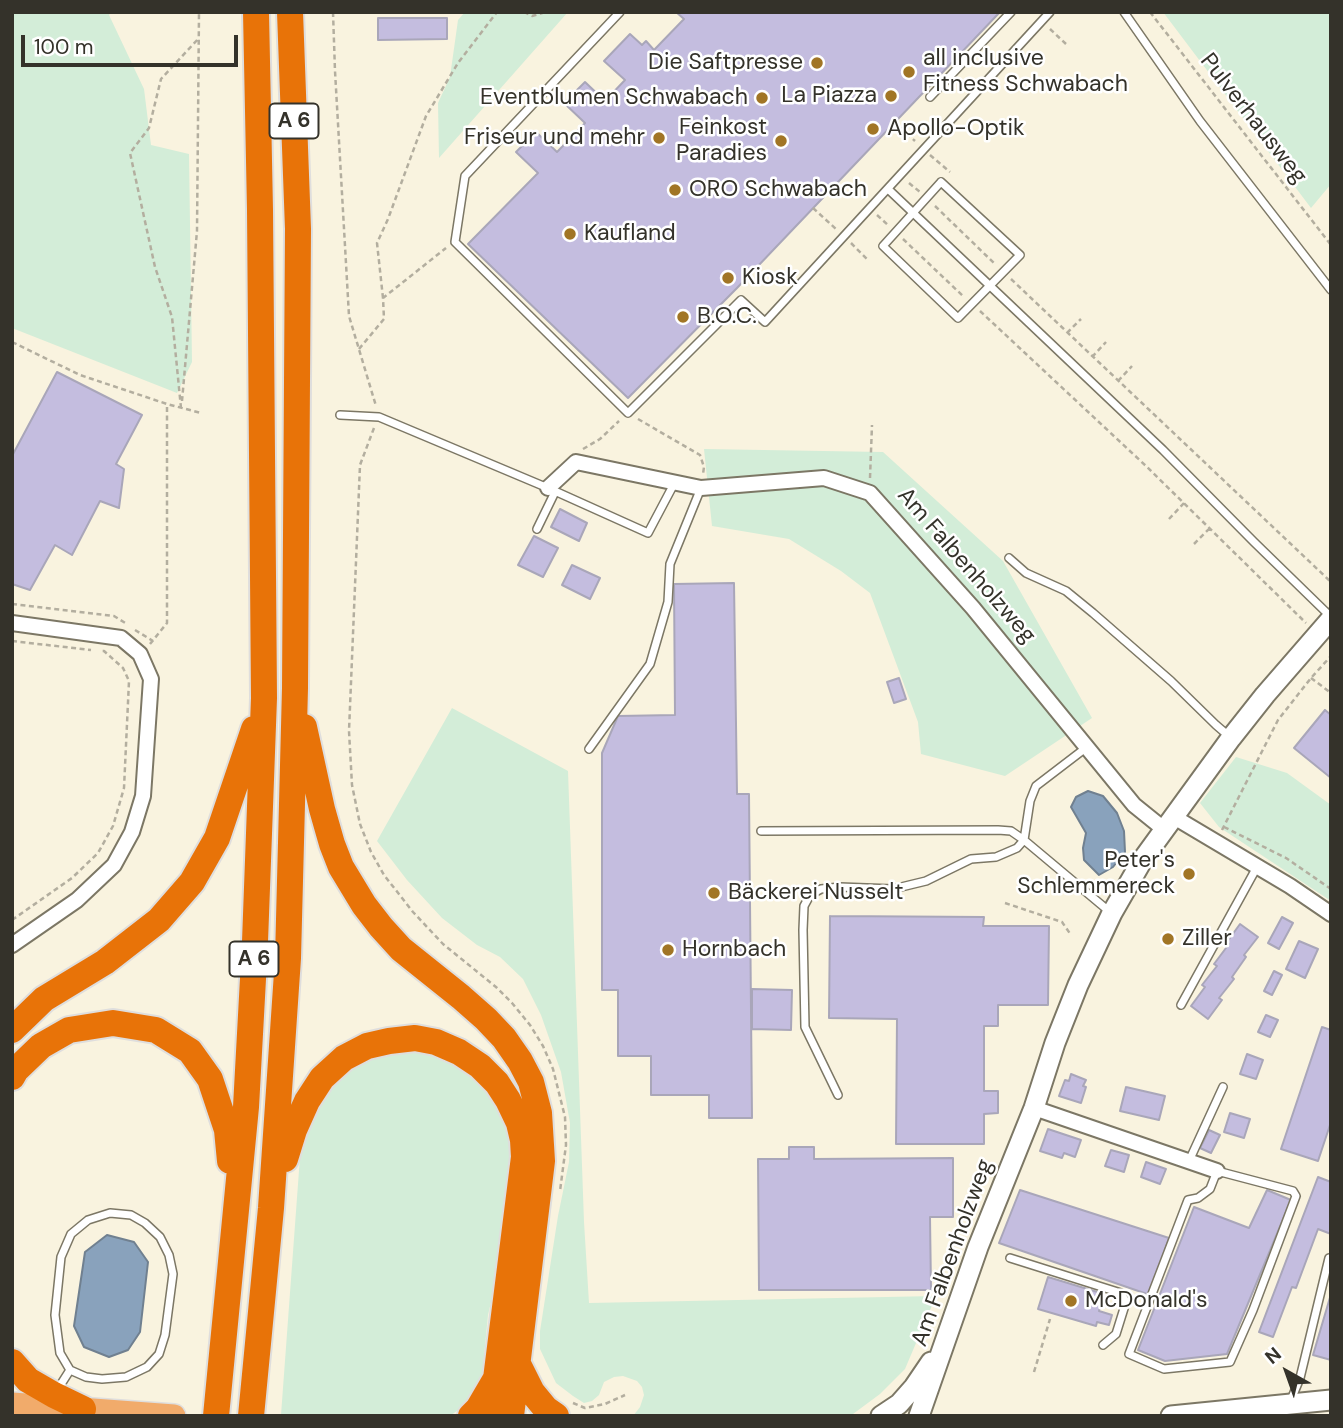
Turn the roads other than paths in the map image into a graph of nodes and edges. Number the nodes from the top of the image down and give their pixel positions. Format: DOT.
graph roads {
  1 [pos="256,12"];
  2 [pos="290,12"];
  3 [pos="620,12"];
  4 [pos="1011,12"];
  5 [pos="1050,12"];
  6 [pos="1124,12"];
  7 [pos="930,97"];
  8 [pos="888,189"];
  9 [pos="913,213"];
  10 [pos="990,286"];
  11 [pos="1331,290"];
  12 [pos="340,415"];
  13 [pos="675,482"];
  14 [pos="701,488"];
  15 [pos="552,490"];
  16 [pos="537,529"];
  17 [pos="1009,558"];
  18 [pos="1331,618"];
  19 [pos="12,623"];
  20 [pos="295,688"];
  21 [pos="264,698"];
  22 [pos="1231,738"];
  23 [pos="1087,747"];
  24 [pos="589,749"];
  25 [pos="1170,824"];
  26 [pos="761,831"];
  27 [pos="1024,840"];
  28 [pos="1258,867"];
  29 [pos="1112,914"];
  30 [pos="1331,914"];
  31 [pos="14,940"];
  32 [pos="1181,1005"];
  33 [pos="12,1030"];
  34 [pos="12,1077"];
  35 [pos="1223,1087"];
  36 [pos="838,1095"];
  37 [pos="1034,1108"];
  38 [pos="1189,1162"];
  39 [pos="1217,1171"];
  40 [pos="271,1208"];
  41 [pos="235,1219"];
  42 [pos="1010,1258"];
  43 [pos="1329,1258"];
  44 [pos="948,1335"];
  45 [pos="1103,1345"];
  46 [pos="12,1362"];
  47 [pos="70,1370"];
  48 [pos="507,1370"];
  49 [pos="54,1395"];
  50 [pos="1331,1400"];
  51 [pos="12,1404"];
  52 [pos="1289,1404"];
  53 [pos="561,1407"];
  54 [pos="83,1409"];
  55 [pos="174,1416"];
  56 [pos="216,1416"];
  57 [pos="251,1416"];
  58 [pos="471,1416"];
  59 [pos="495,1416"];
  60 [pos="511,1416"];
  61 [pos="881,1416"];
  62 [pos="919,1416"];
  63 [pos="1171,1416"];
  1 -- 21 [label="highway, A 6"];
  2 -- 20 [label="highway, A 6"];
  3 -- 8 [label="lane"];
  4 -- 7 [label="lane"];
  5 -- 8 [label="lane"];
  6 -- 11 [label="lane"];
  8 -- 9 [label="lane"];
  9 -- 10 [label="lane"];
  9 -- 10 [label="lane"];
  9 -- 10 [label="lane"];
  10 -- 18 [label="lane"];
  12 -- 15 [label="lane"];
  13 -- 14 [label="street, Am Falbenholzweg"];
  13 -- 15 [label="street, Am Falbenholzweg"];
  13 -- 15 [label="lane"];
  14 -- 23 [label="street, Am Falbenholzweg"];
  14 -- 24 [label="lane"];
  15 -- 16 [label="lane"];
  17 -- 22 [label="lane"];
  18 -- 22 [label="street, Am Falbenholzweg"];
  19 -- 31 [label="street"];
  20 -- 40 [label="highway, A 6"];
  20 -- 48 [label="highway"];
  21 -- 33 [label="highway"];
  21 -- 41 [label="highway, A 6"];
  22 -- 25 [label="street, Am Falbenholzweg"];
  23 -- 25 [label="street, Am Falbenholzweg"];
  23 -- 27 [label="lane"];
  25 -- 28 [label="street"];
  25 -- 29 [label="street, Am Falbenholzweg"];
  26 -- 27 [label="lane"];
  27 -- 29 [label="lane"];
  27 -- 36 [label="lane"];
  28 -- 30 [label="street"];
  28 -- 32 [label="lane"];
  29 -- 37 [label="street, Am Falbenholzweg"];
  34 -- 41 [label="highway"];
  35 -- 38 [label="lane"];
  37 -- 38 [label="street"];
  37 -- 44 [label="street, Am Falbenholzweg"];
  38 -- 39 [label="street"];
  39 -- 39 [label="lane"];
  40 -- 48 [label="highway"];
  40 -- 57 [label="highway, A 6"];
  41 -- 56 [label="highway, A 6"];
  42 -- 45 [label="lane"];
  43 -- 52 [label="lane"];
  44 -- 61 [label="street"];
  44 -- 62 [label="street, Am Falbenholzweg"];
  46 -- 49 [label="highway"];
  47 -- 47 [label="lane"];
  47 -- 49 [label="lane"];
  48 -- 53 [label="highway"];
  48 -- 58 [label="highway"];
  48 -- 59 [label="highway"];
  48 -- 60 [label="highway"];
  49 -- 54 [label="highway"];
  50 -- 52 [label="street"];
  51 -- 54 [label="main road"];
  52 -- 63 [label="street"];
  54 -- 55 [label="main road"];
}
